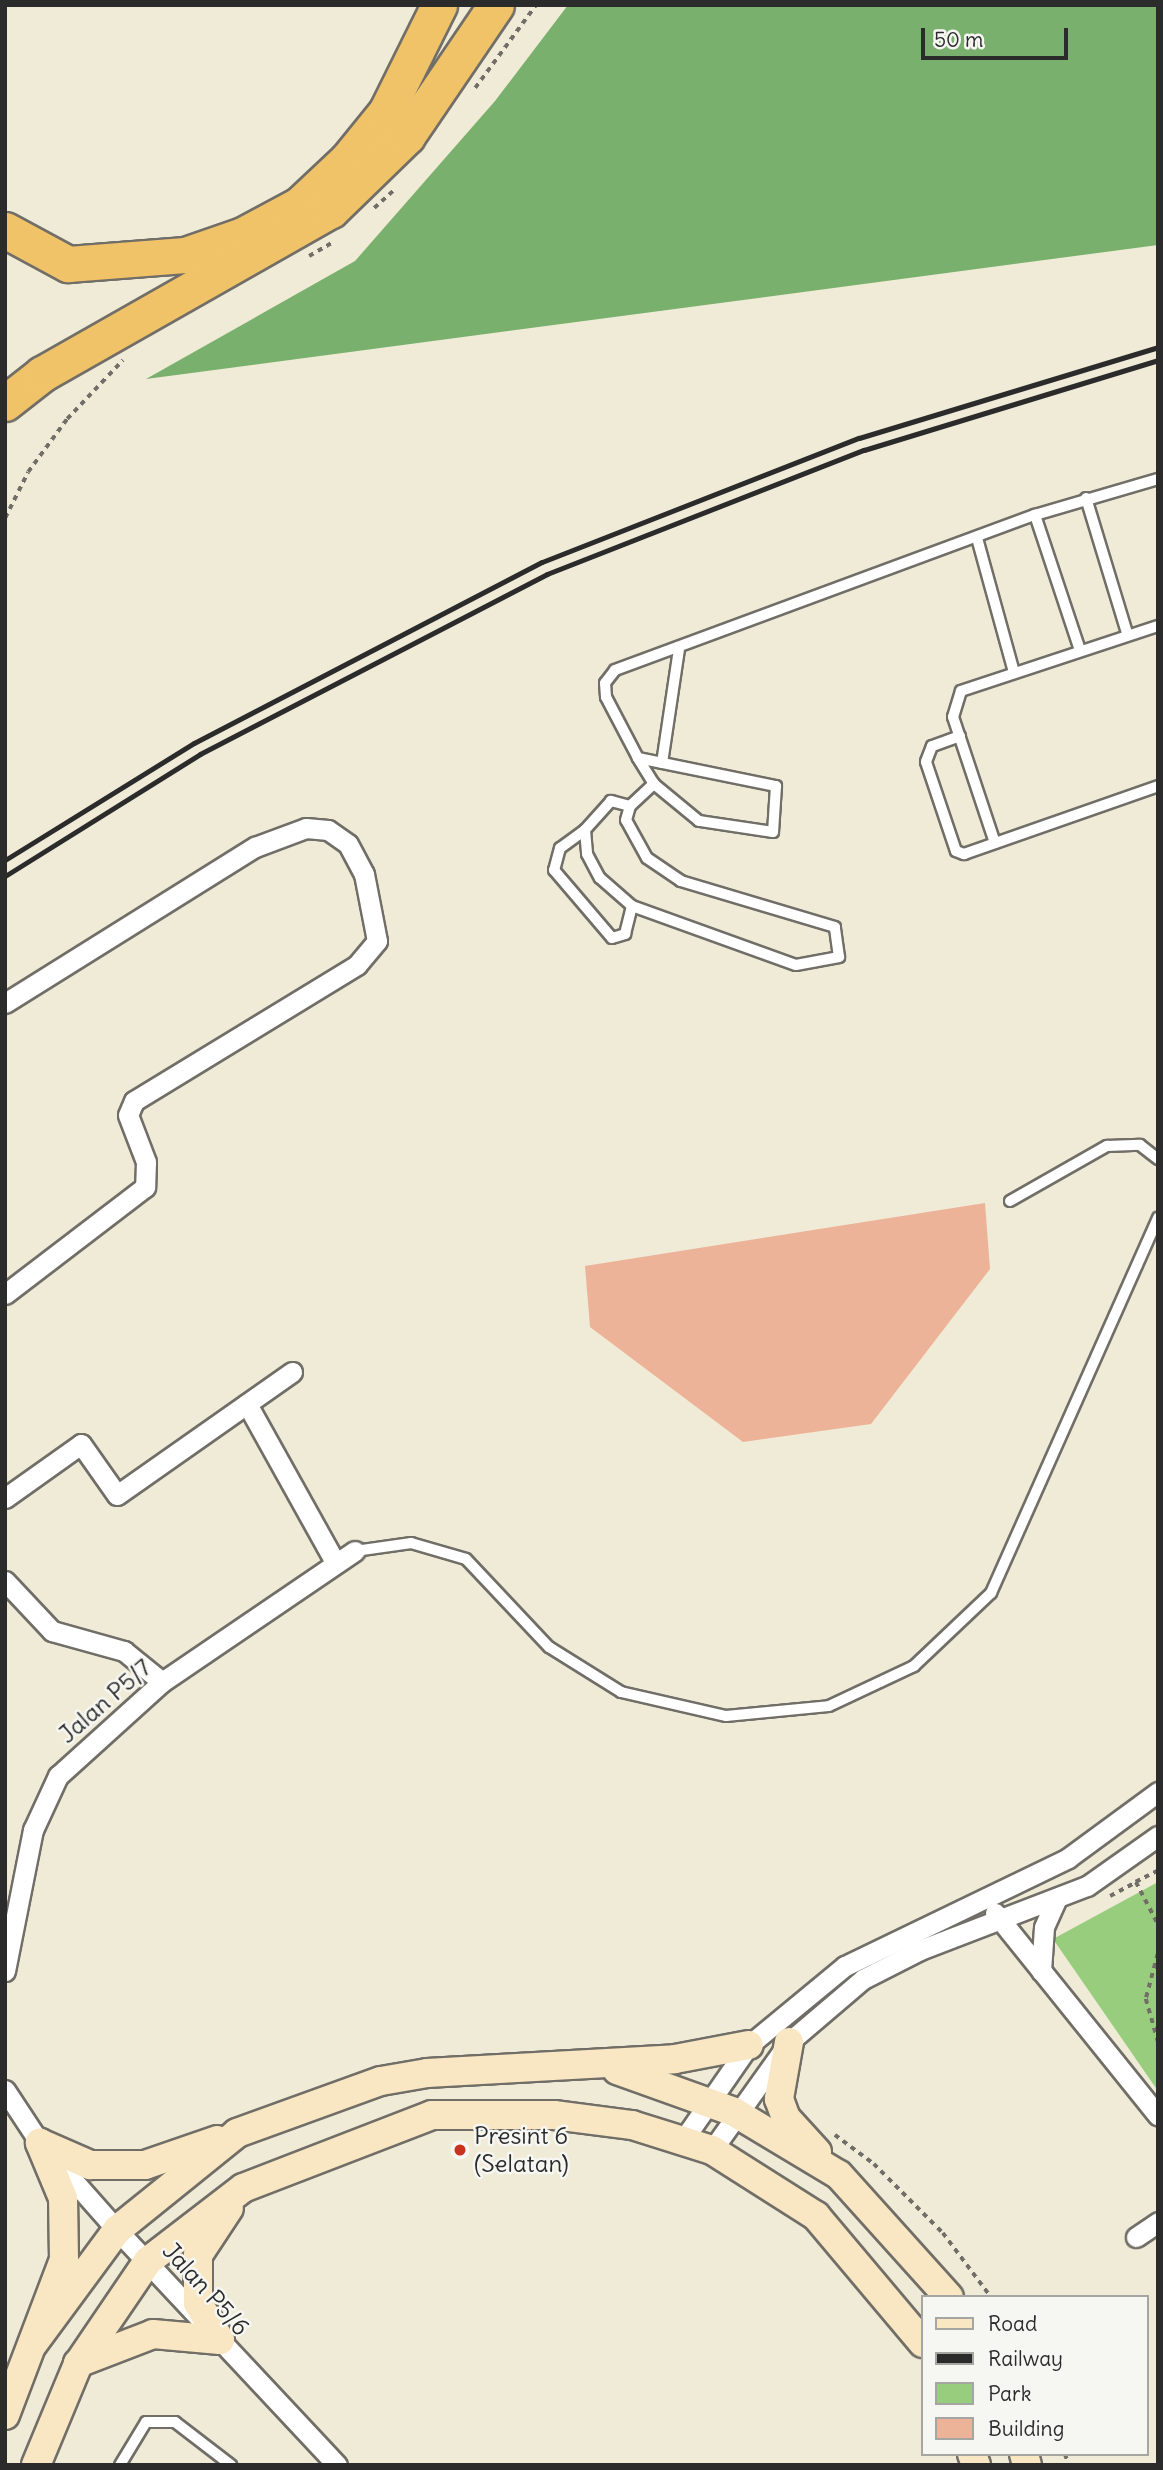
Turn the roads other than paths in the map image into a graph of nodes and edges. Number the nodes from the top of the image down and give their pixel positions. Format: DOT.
graph roads {
  1 [pos="439,5"];
  2 [pos="496,5"];
  3 [pos="5,230"];
  4 [pos="5,404"];
  5 [pos="1158,479"];
  6 [pos="1086,498"];
  7 [pos="1035,514"];
  8 [pos="977,538"];
  9 [pos="1158,626"];
  10 [pos="1127,633"];
  11 [pos="1079,647"];
  12 [pos="679,649"];
  13 [pos="1014,672"];
  14 [pos="960,736"];
  15 [pos="638,758"];
  16 [pos="662,763"];
  17 [pos="654,784"];
  18 [pos="1158,786"];
  19 [pos="630,806"];
  20 [pos="584,830"];
  21 [pos="995,843"];
  22 [pos="632,906"];
  23 [pos="5,1003"];
  24 [pos="1158,1158"];
  25 [pos="1010,1200"];
  26 [pos="1158,1218"];
  27 [pos="5,1294"];
  28 [pos="292,1372"];
  29 [pos="247,1404"];
  30 [pos="5,1498"];
  31 [pos="355,1551"];
  32 [pos="335,1563"];
  33 [pos="5,1581"];
  34 [pos="162,1682"];
  35 [pos="1158,1792"];
  36 [pos="1158,1836"];
  37 [pos="1057,1898"];
  38 [pos="987,1900"];
  39 [pos="1000,1921"];
  40 [pos="5,1971"];
  41 [pos="1041,1971"];
  42 [pos="789,2042"];
  43 [pos="749,2045"];
  44 [pos="597,2064"];
  45 [pos="5,2090"];
  46 [pos="706,2100"];
  47 [pos="734,2112"];
  48 [pos="1158,2116"];
  49 [pos="237,2133"];
  50 [pos="683,2140"];
  51 [pos="40,2143"];
  52 [pos="712,2150"];
  53 [pos="839,2175"];
  54 [pos="243,2188"];
  55 [pos="1158,2222"];
  56 [pos="117,2230"];
  57 [pos="1136,2237"];
  58 [pos="148,2261"];
  59 [pos="947,2295"];
  60 [pos="219,2340"];
  61 [pos="922,2342"];
  62 [pos="33,2344"];
  63 [pos="78,2364"];
  64 [pos="5,2415"];
  65 [pos="123,2463"];
  66 [pos="36,2465"];
  67 [pos="231,2465"];
  68 [pos="337,2465"];
  1 -- 3 [label="highway"];
  2 -- 4 [label="highway"];
  5 -- 6 [label="lane"];
  6 -- 7 [label="lane"];
  6 -- 10 [label="lane"];
  7 -- 8 [label="lane"];
  7 -- 11 [label="lane"];
  8 -- 12 [label="lane"];
  8 -- 13 [label="lane"];
  9 -- 10 [label="lane"];
  10 -- 11 [label="lane"];
  11 -- 13 [label="lane"];
  12 -- 15 [label="lane"];
  12 -- 16 [label="lane"];
  13 -- 14 [label="lane"];
  14 -- 21 [label="lane"];
  14 -- 21 [label="lane"];
  15 -- 16 [label="lane"];
  15 -- 17 [label="lane"];
  16 -- 17 [label="lane"];
  17 -- 19 [label="lane"];
  18 -- 21 [label="lane"];
  19 -- 20 [label="lane"];
  19 -- 22 [label="lane"];
  20 -- 22 [label="lane"];
  20 -- 22 [label="lane"];
  23 -- 27 [label="street"];
  24 -- 25 [label="lane"];
  26 -- 31 [label="lane"];
  28 -- 29 [label="street"];
  29 -- 30 [label="street"];
  29 -- 32 [label="street"];
  31 -- 32 [label="street, Jalan P5/7"];
  32 -- 34 [label="street, Jalan P5/7"];
  33 -- 34 [label="street"];
  34 -- 40 [label="street, Jalan P5/7"];
  35 -- 38 [label="street"];
  36 -- 37 [label="street"];
  37 -- 39 [label="street"];
  37 -- 41 [label="street"];
  38 -- 39 [label="street"];
  38 -- 43 [label="street"];
  39 -- 41 [label="street"];
  39 -- 42 [label="street"];
  41 -- 48 [label="street"];
  42 -- 47 [label="street"];
  42 -- 53 [label="street"];
  43 -- 44 [label="street"];
  43 -- 46 [label="street"];
  44 -- 46 [label="street"];
  44 -- 49 [label="street"];
  45 -- 51 [label="street"];
  46 -- 47 [label="street"];
  46 -- 50 [label="street"];
  47 -- 52 [label="street"];
  47 -- 53 [label="street"];
  49 -- 51 [label="street"];
  49 -- 56 [label="street"];
  50 -- 52 [label="street"];
  50 -- 54 [label="street"];
  51 -- 56 [label="street, Jalan P5/6"];
  51 -- 62 [label="street"];
  52 -- 61 [label="street"];
  53 -- 59 [label="street"];
  54 -- 58 [label="street"];
  54 -- 60 [label="street"];
  55 -- 57 [label="street"];
  56 -- 58 [label="street, Jalan P5/6"];
  56 -- 62 [label="street"];
  58 -- 60 [label="street, Jalan P5/6"];
  58 -- 63 [label="street"];
  60 -- 63 [label="street"];
  60 -- 68 [label="street, Jalan P5/6"];
  62 -- 64 [label="street"];
  63 -- 66 [label="street"];
  65 -- 67 [label="lane"];
}
